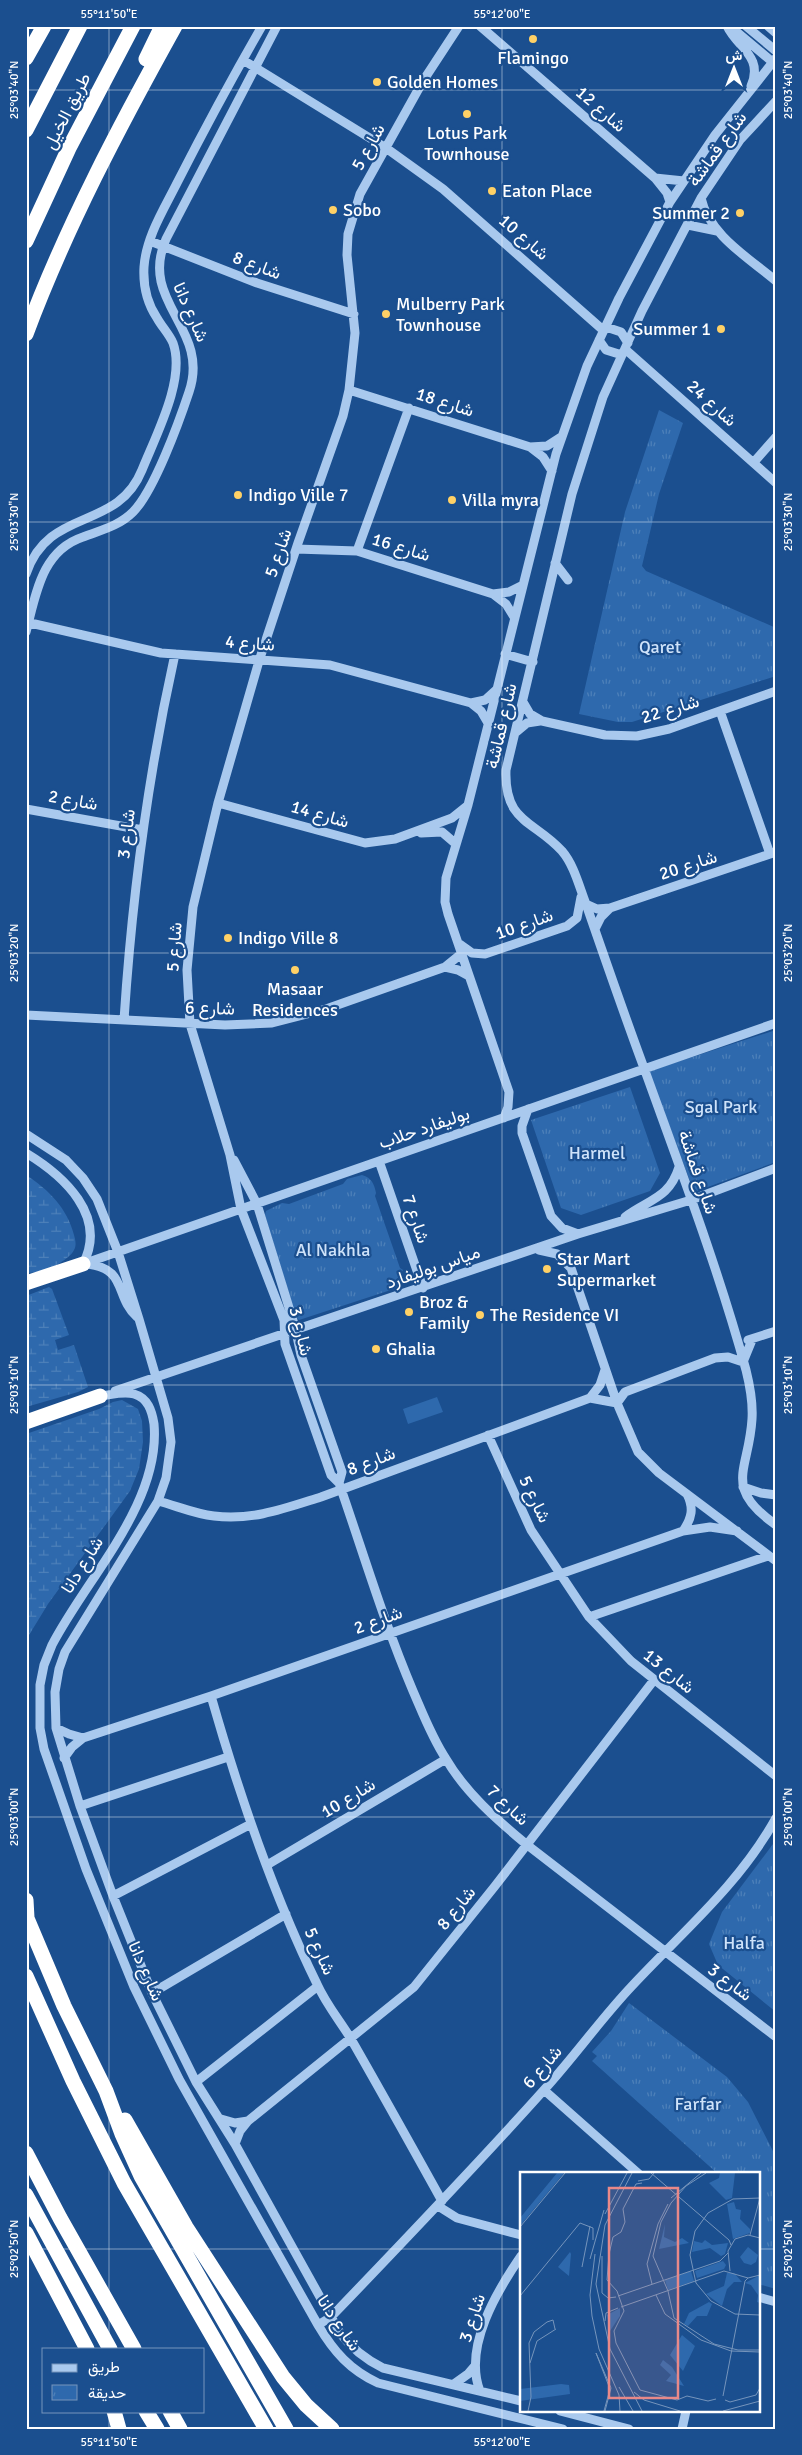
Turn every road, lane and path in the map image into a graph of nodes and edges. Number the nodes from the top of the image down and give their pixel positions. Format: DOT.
graph roads {
  1 [pos="44,26"];
  2 [pos="80,26"];
  3 [pos="133,26"];
  4 [pos="162,26"];
  5 [pos="175,26"];
  6 [pos="262,26"];
  7 [pos="277,26"];
  8 [pos="459,26"];
  9 [pos="480,26"];
  10 [pos="729,26"];
  11 [pos="746,26"];
  12 [pos="768,26"];
  13 [pos="776,33"];
  14 [pos="776,51"];
  15 [pos="26,58"];
  16 [pos="242,60"];
  17 [pos="775,62"];
  18 [pos="255,68"];
  19 [pos="750,90"];
  20 [pos="776,101"];
  21 [pos="26,130"];
  22 [pos="386,148"];
  23 [pos="655,178"];
  24 [pos="684,181"];
  25 [pos="89,190"];
  26 [pos="701,198"];
  27 [pos="670,202"];
  28 [pos="688,225"];
  29 [pos="717,231"];
  30 [pos="26,241"];
  31 [pos="150,241"];
  32 [pos="163,246"];
  33 [pos="776,281"];
  34 [pos="354,314"];
  35 [pos="603,330"];
  36 [pos="26,334"];
  37 [pos="599,340"];
  38 [pos="625,349"];
  39 [pos="349,390"];
  40 [pos="409,408"];
  41 [pos="561,437"];
  42 [pos="776,437"];
  43 [pos="530,447"];
  44 [pos="754,462"];
  45 [pos="552,471"];
  46 [pos="776,483"];
  47 [pos="296,549"];
  48 [pos="357,550"];
  49 [pos="555,563"];
  50 [pos="26,574"];
  51 [pos="568,580"];
  52 [pos="522,585"];
  53 [pos="493,594"];
  54 [pos="514,617"];
  55 [pos="28,622"];
  56 [pos="26,632"];
  57 [pos="175,654"];
  58 [pos="505,654"];
  59 [pos="259,660"];
  60 [pos="533,662"];
  61 [pos="496,690"];
  62 [pos="776,691"];
  63 [pos="522,702"];
  64 [pos="471,703"];
  65 [pos="720,711"];
  66 [pos="542,720"];
  67 [pos="488,723"];
  68 [pos="514,733"];
  69 [pos="218,803"];
  70 [pos="468,805"];
  71 [pos="26,808"];
  72 [pos="143,830"];
  73 [pos="413,833"];
  74 [pos="456,844"];
  75 [pos="773,853"];
  76 [pos="582,894"];
  77 [pos="586,904"];
  78 [pos="610,908"];
  79 [pos="595,929"];
  80 [pos="458,942"];
  81 [pos="461,954"];
  82 [pos="445,967"];
  83 [pos="469,976"];
  84 [pos="26,1015"];
  85 [pos="124,1020"];
  86 [pos="776,1023"];
  87 [pos="190,1024"];
  88 [pos="644,1069"];
  89 [pos="528,1109"];
  90 [pos="504,1118"];
  91 [pos="26,1134"];
  92 [pos="26,1153"];
  93 [pos="230,1155"];
  94 [pos="379,1162"];
  95 [pos="679,1167"];
  96 [pos="776,1168"];
  97 [pos="691,1200"];
  98 [pos="257,1204"];
  99 [pos="241,1209"];
  100 [pos="619,1222"];
  101 [pos="578,1234"];
  102 [pos="536,1249"];
  103 [pos="118,1252"];
  104 [pos="83,1264"];
  105 [pos="26,1283"];
  106 [pos="424,1288"];
  107 [pos="140,1319"];
  108 [pos="296,1331"];
  109 [pos="776,1331"];
  110 [pos="284,1335"];
  111 [pos="737,1338"];
  112 [pos="752,1340"];
  113 [pos="743,1362"];
  114 [pos="605,1369"];
  115 [pos="157,1377"];
  116 [pos="100,1396"];
  117 [pos="590,1398"];
  118 [pos="617,1403"];
  119 [pos="26,1422"];
  120 [pos="488,1435"];
  121 [pos="341,1486"];
  122 [pos="743,1487"];
  123 [pos="687,1494"];
  124 [pos="776,1495"];
  125 [pos="158,1501"];
  126 [pos="776,1525"];
  127 [pos="683,1531"];
  128 [pos="737,1531"];
  129 [pos="772,1559"];
  130 [pos="560,1574"];
  131 [pos="589,1617"];
  132 [pos="390,1632"];
  133 [pos="654,1680"];
  134 [pos="211,1696"];
  135 [pos="56,1728"];
  136 [pos="83,1738"];
  137 [pos="228,1756"];
  138 [pos="64,1758"];
  139 [pos="446,1759"];
  140 [pos="776,1776"];
  141 [pos="80,1806"];
  142 [pos="776,1818"];
  143 [pos="251,1824"];
  144 [pos="526,1844"];
  145 [pos="267,1865"];
  146 [pos="113,1896"];
  147 [pos="26,1900"];
  148 [pos="286,1914"];
  149 [pos="26,1917"];
  150 [pos="665,1953"];
  151 [pos="26,1976"];
  152 [pos="318,1986"];
  153 [pos="152,1993"];
  154 [pos="776,2037"];
  155 [pos="350,2038"];
  156 [pos="196,2082"];
  157 [pos="544,2090"];
  158 [pos="106,2092"];
  159 [pos="221,2119"];
  160 [pos="248,2121"];
  161 [pos="235,2144"];
  162 [pos="26,2153"];
  163 [pos="637,2172"];
  164 [pos="26,2195"];
  165 [pos="440,2204"];
  166 [pos="26,2233"];
  167 [pos="520,2235"];
  168 [pos="520,2258"];
  169 [pos="760,2298"];
  170 [pos="776,2302"];
  171 [pos="331,2317"];
  172 [pos="318,2325"];
  173 [pos="86,2348"];
  174 [pos="109,2348"];
  175 [pos="133,2348"];
  176 [pos="474,2367"];
  177 [pos="454,2384"];
  178 [pos="480,2391"];
  179 [pos="520,2401"];
  180 [pos="114,2412"];
  181 [pos="147,2412"];
  182 [pos="171,2412"];
  183 [pos="564,2412"];
  184 [pos="686,2412"];
  185 [pos="119,2429"];
  186 [pos="156,2429"];
  187 [pos="180,2429"];
  188 [pos="266,2429"];
  189 [pos="286,2429"];
  190 [pos="332,2429"];
  191 [pos="564,2429"];
  192 [pos="629,2429"];
  193 [pos="682,2429"];
  1 -- 15 [label="highway"];
  2 -- 21 [label="highway, طريق الخيل"];
  3 -- 30 [label="highway, طريق الخيل"];
  4 -- 25 [label="highway"];
  5 -- 25 [label="highway"];
  6 -- 16 [label="street, شارع دانا"];
  7 -- 18 [label="street, شارع دانا"];
  8 -- 22 [label="street, شارع 5"];
  9 -- 23 [label="street, شارع 12"];
  10 -- 17 [label="street"];
  10 -- 19 [label="street"];
  11 -- 14 [label="street"];
  12 -- 13 [label="street"];
  16 -- 18 [label="street, شارع 10"];
  16 -- 31 [label="street, شارع دانا"];
  17 -- 19 [label="street, شارع قماشة"];
  18 -- 22 [label="street, شارع 10"];
  18 -- 32 [label="street, شارع دانا"];
  19 -- 24 [label="street, شارع قماشة"];
  20 -- 26 [label="street, شارع قماشة"];
  22 -- 34 [label="street, شارع 5"];
  22 -- 35 [label="street, شارع 10"];
  23 -- 24 [label="street"];
  23 -- 27 [label="street, شارع 12"];
  24 -- 27 [label="street, شارع قماشة"];
  25 -- 36 [label="highway"];
  26 -- 28 [label="street, شارع قماشة"];
  26 -- 29 [label="street"];
  27 -- 35 [label="street, شارع قماشة"];
  28 -- 29 [label="street"];
  28 -- 38 [label="street, شارع قماشة"];
  29 -- 33 [label="street"];
  31 -- 32 [label="street, شارع 8"];
  31 -- 50 [label="street, شارع دانا"];
  32 -- 34 [label="street, شارع 8"];
  32 -- 55 [label="street, شارع دانا"];
  34 -- 39 [label="street, شارع 5"];
  35 -- 37 [label="street, شارع قماشة"];
  35 -- 38 [label="street"];
  37 -- 38 [label="street"];
  37 -- 41 [label="street, شارع قماشة"];
  38 -- 44 [label="street, شارع 24"];
  38 -- 49 [label="street, شارع قماشة"];
  39 -- 40 [label="street, شارع 18"];
  39 -- 47 [label="street, شارع 5"];
  40 -- 43 [label="street, شارع 18"];
  40 -- 48 [label="street"];
  41 -- 43 [label="street"];
  41 -- 45 [label="street, شارع قماشة"];
  42 -- 44 [label="street"];
  43 -- 45 [label="street, شارع 18"];
  44 -- 46 [label="street, شارع 24"];
  45 -- 52 [label="street, شارع قماشة"];
  47 -- 48 [label="street, شارع 16"];
  47 -- 59 [label="street, شارع 5"];
  48 -- 53 [label="street, شارع 16"];
  49 -- 51 [label="street"];
  49 -- 60 [label="street, شارع قماشة"];
  52 -- 53 [label="street"];
  52 -- 54 [label="street, شارع قماشة"];
  53 -- 54 [label="street, شارع 16"];
  54 -- 58 [label="street, شارع قماشة"];
  55 -- 56 [label="street, شارع دانا"];
  55 -- 57 [label="street, شارع 4"];
  57 -- 59 [label="street, شارع 4"];
  57 -- 72 [label="street, شارع 3"];
  58 -- 60 [label="street"];
  58 -- 61 [label="street, شارع قماشة"];
  59 -- 64 [label="street, شارع 4"];
  59 -- 69 [label="street, شارع 5"];
  60 -- 63 [label="street, شارع قماشة"];
  61 -- 64 [label="street"];
  61 -- 67 [label="street, شارع قماشة"];
  62 -- 65 [label="street, شارع 22"];
  63 -- 66 [label="street, شارع 22"];
  63 -- 68 [label="street, شارع قماشة"];
  64 -- 67 [label="street"];
  65 -- 66 [label="street, شارع 22"];
  65 -- 75 [label="street"];
  66 -- 68 [label="street"];
  67 -- 70 [label="street, شارع قماشة"];
  68 -- 76 [label="street, شارع قماشة"];
  69 -- 73 [label="street, شارع 14"];
  69 -- 87 [label="street, شارع 5"];
  70 -- 73 [label="street, شارع 14"];
  70 -- 74 [label="street, شارع قماشة"];
  71 -- 72 [label="street, شارع 2"];
  72 -- 85 [label="street, شارع 3"];
  73 -- 74 [label="street, شارع 14"];
  74 -- 80 [label="street, شارع قماشة"];
  75 -- 78 [label="street, شارع 20"];
  76 -- 77 [label="street, شارع قماشة"];
  76 -- 80 [label="street, شارع 10"];
  77 -- 78 [label="street, شارع 20"];
  77 -- 79 [label="street, شارع قماشة"];
  78 -- 79 [label="street"];
  79 -- 88 [label="street, شارع قماشة"];
  80 -- 81 [label="street, شارع قماشة"];
  81 -- 82 [label="street, شارع 6"];
  81 -- 83 [label="street, شارع قماشة"];
  82 -- 83 [label="street"];
  82 -- 87 [label="street, شارع 6"];
  83 -- 90 [label="street, شارع قماشة"];
  84 -- 85 [label="street, شارع 6"];
  85 -- 87 [label="street, شارع 6"];
  86 -- 88 [label="street, بوليفارد حلاب"];
  87 -- 93 [label="street, شارع 3"];
  88 -- 89 [label="street, بوليفارد حلاب"];
  88 -- 95 [label="street, شارع قماشة"];
  89 -- 90 [label="street, بوليفارد حلاب"];
  89 -- 101 [label="street"];
  90 -- 94 [label="street, بوليفارد حلاب"];
  91 -- 103 [label="street, شارع دانا"];
  92 -- 104 [label="street"];
  93 -- 98 [label="street, شارع 3"];
  93 -- 99 [label="street, شارع 3"];
  94 -- 98 [label="street, بوليفارد حلاب"];
  94 -- 106 [label="street, شارع 7"];
  95 -- 97 [label="street, شارع قماشة"];
  95 -- 100 [label="street"];
  96 -- 97 [label="street, مياس بوليفارد"];
  97 -- 100 [label="street, مياس بوليفارد"];
  97 -- 111 [label="street, شارع قماشة"];
  98 -- 99 [label="street, بوليفارد حلاب"];
  98 -- 108 [label="street, شارع 3"];
  99 -- 103 [label="street, بوليفارد حلاب"];
  99 -- 110 [label="street, شارع 3"];
  100 -- 101 [label="street, مياس بوليفارد"];
  101 -- 102 [label="street, مياس بوليفارد"];
  102 -- 106 [label="street, مياس بوليفارد"];
  102 -- 114 [label="street"];
  103 -- 104 [label="street, بوليفارد حلاب"];
  103 -- 107 [label="street, شارع دانا"];
  104 -- 105 [label="highway"];
  104 -- 107 [label="street, شارع دانا"];
  106 -- 108 [label="street, مياس بوليفارد"];
  107 -- 115 [label="street, شارع دانا"];
  108 -- 110 [label="street, مياس بوليفارد"];
  108 -- 121 [label="street, شارع 3"];
  109 -- 112 [label="street"];
  110 -- 115 [label="street, مياس بوليفارد"];
  110 -- 121 [label="street, شارع 3"];
  111 -- 112 [label="street"];
  111 -- 113 [label="street, شارع قماشة"];
  112 -- 113 [label="street"];
  113 -- 118 [label="street"];
  113 -- 122 [label="street, شارع قماشة"];
  114 -- 117 [label="street"];
  114 -- 118 [label="street"];
  115 -- 116 [label="street, مياس بوليفارد"];
  115 -- 125 [label="street, شارع دانا"];
  116 -- 119 [label="highway"];
  116 -- 172 [label="street, شارع دانا"];
  117 -- 118 [label="street"];
  117 -- 120 [label="street, شارع 8"];
  118 -- 123 [label="street"];
  120 -- 121 [label="street, شارع 8"];
  120 -- 130 [label="street, شارع 5"];
  121 -- 125 [label="street, شارع 8"];
  121 -- 132 [label="street, شارع 3"];
  122 -- 124 [label="street"];
  122 -- 126 [label="street"];
  123 -- 127 [label="street"];
  123 -- 128 [label="street"];
  125 -- 135 [label="street, شارع دانا"];
  127 -- 128 [label="street, شارع 2"];
  127 -- 130 [label="street, شارع 2"];
  128 -- 129 [label="street"];
  129 -- 131 [label="street"];
  130 -- 131 [label="street, شارع 13"];
  130 -- 132 [label="street, شارع 2"];
  131 -- 133 [label="street, شارع 13"];
  132 -- 134 [label="street, شارع 2"];
  132 -- 139 [label="street, شارع 7"];
  133 -- 140 [label="street, شارع 13"];
  133 -- 144 [label="street, شارع 8"];
  134 -- 136 [label="street, شارع 2"];
  134 -- 137 [label="street, شارع 5"];
  135 -- 136 [label="street"];
  135 -- 138 [label="street, شارع دانا"];
  136 -- 138 [label="street, شارع 2"];
  137 -- 141 [label="street"];
  137 -- 143 [label="street, شارع 5"];
  138 -- 141 [label="street, شارع دانا"];
  139 -- 144 [label="street, شارع 7"];
  139 -- 145 [label="street, شارع 10"];
  141 -- 146 [label="street, شارع دانا"];
  142 -- 150 [label="street, شارع 6"];
  143 -- 145 [label="street, شارع 5"];
  143 -- 146 [label="street"];
  144 -- 150 [label="street, شارع 7"];
  144 -- 155 [label="street, شارع 8"];
  145 -- 148 [label="street, شارع 5"];
  146 -- 153 [label="street, شارع دانا"];
  147 -- 149 [label="highway"];
  148 -- 152 [label="street, شارع 5"];
  148 -- 153 [label="street"];
  149 -- 158 [label="highway"];
  150 -- 154 [label="street, شارع 3"];
  150 -- 157 [label="street, شارع 6"];
  151 -- 188 [label="highway"];
  152 -- 155 [label="street, شارع 5"];
  152 -- 156 [label="street"];
  153 -- 156 [label="street, شارع دانا"];
  155 -- 160 [label="street, شارع 8"];
  155 -- 165 [label="street, شارع 5"];
  156 -- 159 [label="street, شارع دانا"];
  157 -- 163 [label="street"];
  157 -- 165 [label="street, شارع 6"];
  158 -- 189 [label="highway"];
  158 -- 190 [label="highway"];
  159 -- 160 [label="street"];
  159 -- 161 [label="street, شارع دانا"];
  160 -- 161 [label="street, شارع 8"];
  161 -- 171 [label="street, شارع دانا"];
  162 -- 175 [label="highway"];
  164 -- 174 [label="highway"];
  165 -- 167 [label="street"];
  165 -- 171 [label="street, شارع 6"];
  166 -- 173 [label="highway"];
  168 -- 176 [label="street, شارع 3"];
  169 -- 170 [label="street"];
  171 -- 172 [label="street, شارع 6"];
  171 -- 177 [label="street, شارع دانا"];
  172 -- 191 [label="street, شارع دانا"];
  176 -- 177 [label="street, شارع 3"];
  176 -- 178 [label="street, شارع 3"];
  177 -- 178 [label="street, شارع دانا"];
  178 -- 179 [label="street, شارع دانا"];
  180 -- 185 [label="highway"];
  181 -- 186 [label="highway"];
  182 -- 187 [label="highway"];
  183 -- 192 [label="street"];
  184 -- 193 [label="street"];
}
